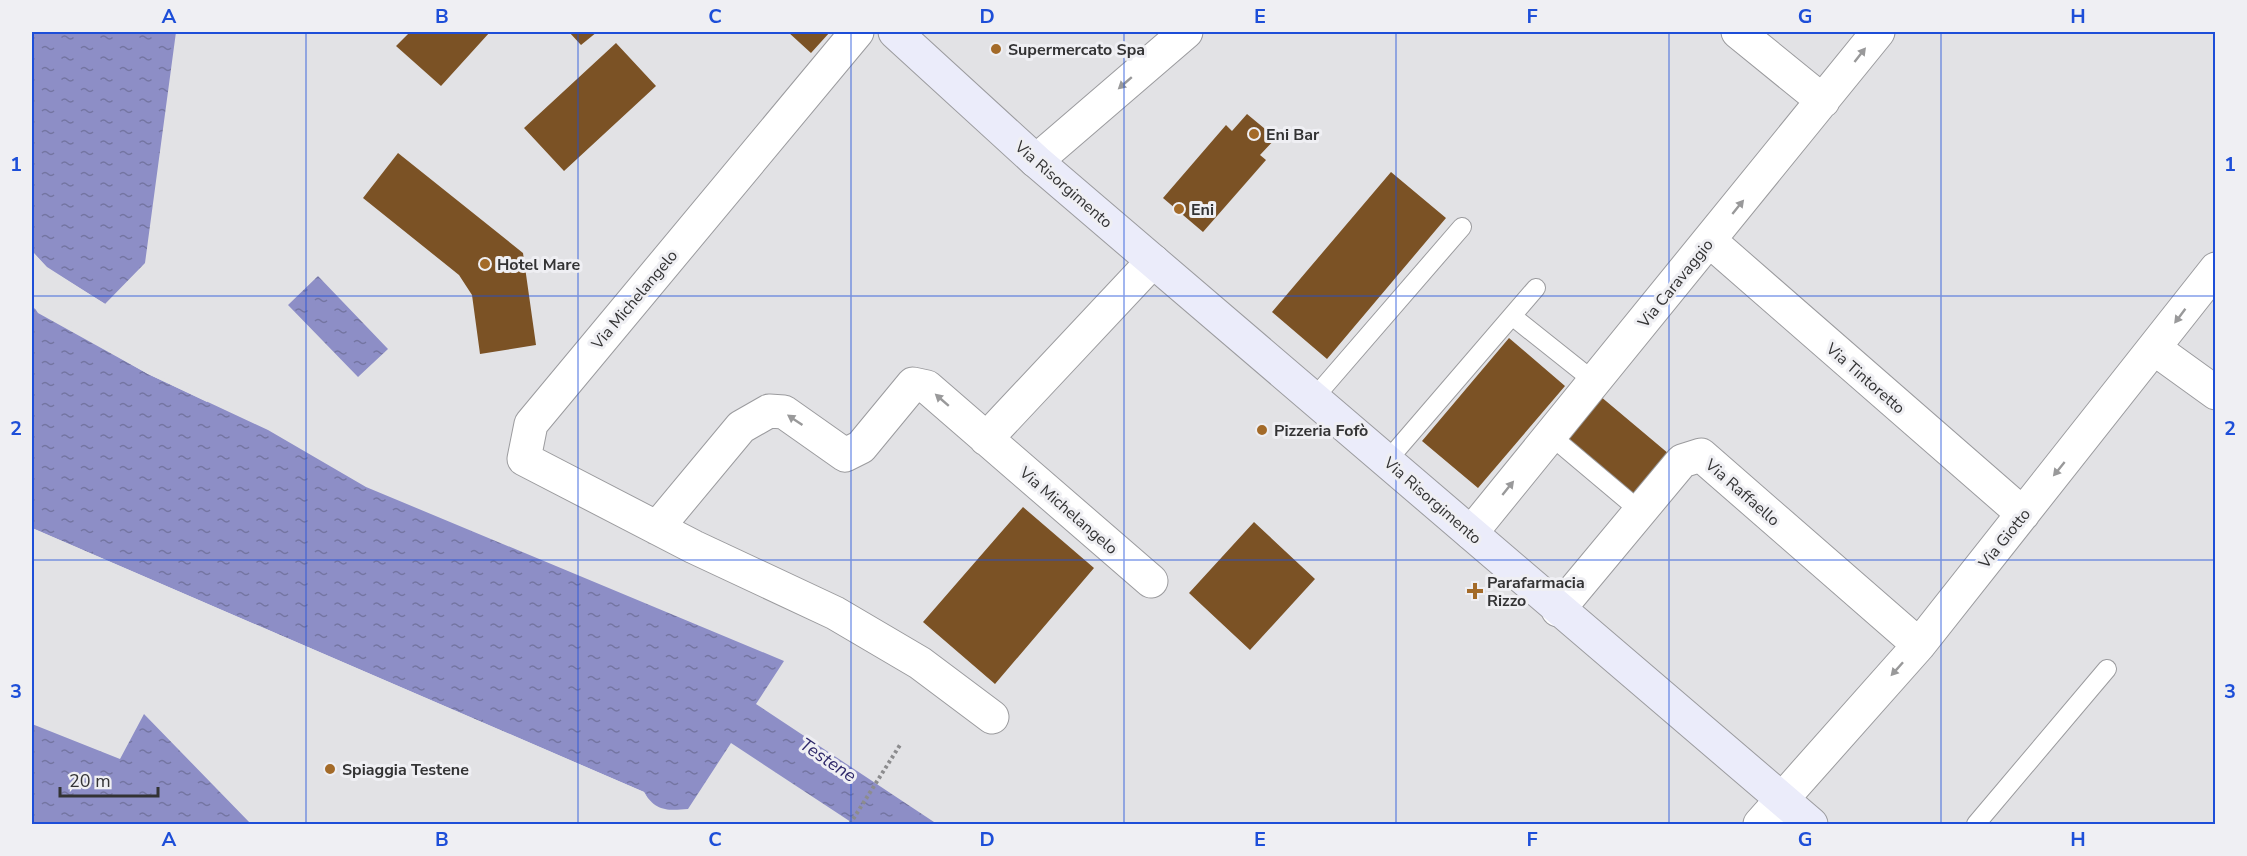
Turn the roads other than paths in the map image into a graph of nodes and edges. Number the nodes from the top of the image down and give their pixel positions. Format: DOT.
graph roads {
  1 [pos="856,32"];
  2 [pos="895,32"];
  3 [pos="1186,32"];
  4 [pos="1738,32"];
  5 [pos="1878,32"];
  6 [pos="1823,101"];
  7 [pos="1036,161"];
  8 [pos="1462,226"];
  9 [pos="1710,241"];
  10 [pos="1153,261"];
  11 [pos="2216,269"];
  12 [pos="1536,288"];
  13 [pos="1512,316"];
  14 [pos="2155,349"];
  15 [pos="1595,382"];
  16 [pos="2216,393"];
  17 [pos="1314,398"];
  18 [pos="1551,436"];
  19 [pos="986,439"];
  20 [pos="1387,461"];
  21 [pos="1640,511"];
  22 [pos="2023,514"];
  23 [pos="657,528"];
  24 [pos="1471,533"];
  25 [pos="1151,581"];
  26 [pos="1558,610"];
  27 [pos="1919,645"];
  28 [pos="2107,669"];
  29 [pos="992,717"];
  30 [pos="1781,798"];
  31 [pos="1760,825"];
  32 [pos="1810,825"];
  33 [pos="1976,825"];
  1 -- 23 [label="street, Via Michelangelo"];
  2 -- 7 [label="main road, Via Risorgimento"];
  3 -- 7 [label="street, one-way"];
  4 -- 6 [label="street"];
  6 -- 5 [label="street, Via Caravaggio, one-way"];
  9 -- 6 [label="street, Via Caravaggio, one-way"];
  7 -- 10 [label="main road, Via Risorgimento"];
  8 -- 17 [label="lane"];
  9 -- 15 [label="street, Via Caravaggio"];
  9 -- 22 [label="street, Via Tintoretto"];
  10 -- 17 [label="main road, Via Risorgimento"];
  10 -- 19 [label="street"];
  11 -- 14 [label="street, Via Giotto, one-way"];
  12 -- 13 [label="lane"];
  13 -- 15 [label="lane"];
  13 -- 20 [label="lane"];
  14 -- 16 [label="street"];
  14 -- 22 [label="street, Via Giotto, one-way"];
  15 -- 18 [label="street, Via Caravaggio"];
  17 -- 20 [label="main road, Via Risorgimento"];
  18 -- 21 [label="lane"];
  24 -- 18 [label="street, Via Caravaggio, one-way"];
  19 -- 23 [label="street, Via Michelangelo, one-way"];
  19 -- 25 [label="street, Via Michelangelo"];
  20 -- 24 [label="main road, Via Risorgimento"];
  21 -- 26 [label="street, Via Raffaello"];
  21 -- 27 [label="street, Via Raffaello"];
  22 -- 27 [label="street, Via Giotto"];
  23 -- 29 [label="street, Via Michelangelo"];
  24 -- 26 [label="main road, Via Risorgimento"];
  26 -- 30 [label="main road, Via Risorgimento"];
  27 -- 30 [label="street, Via Giotto, one-way"];
  28 -- 33 [label="lane"];
  30 -- 31 [label="street, Via Giotto"];
  30 -- 32 [label="main road, Via Risorgimento"];
}
